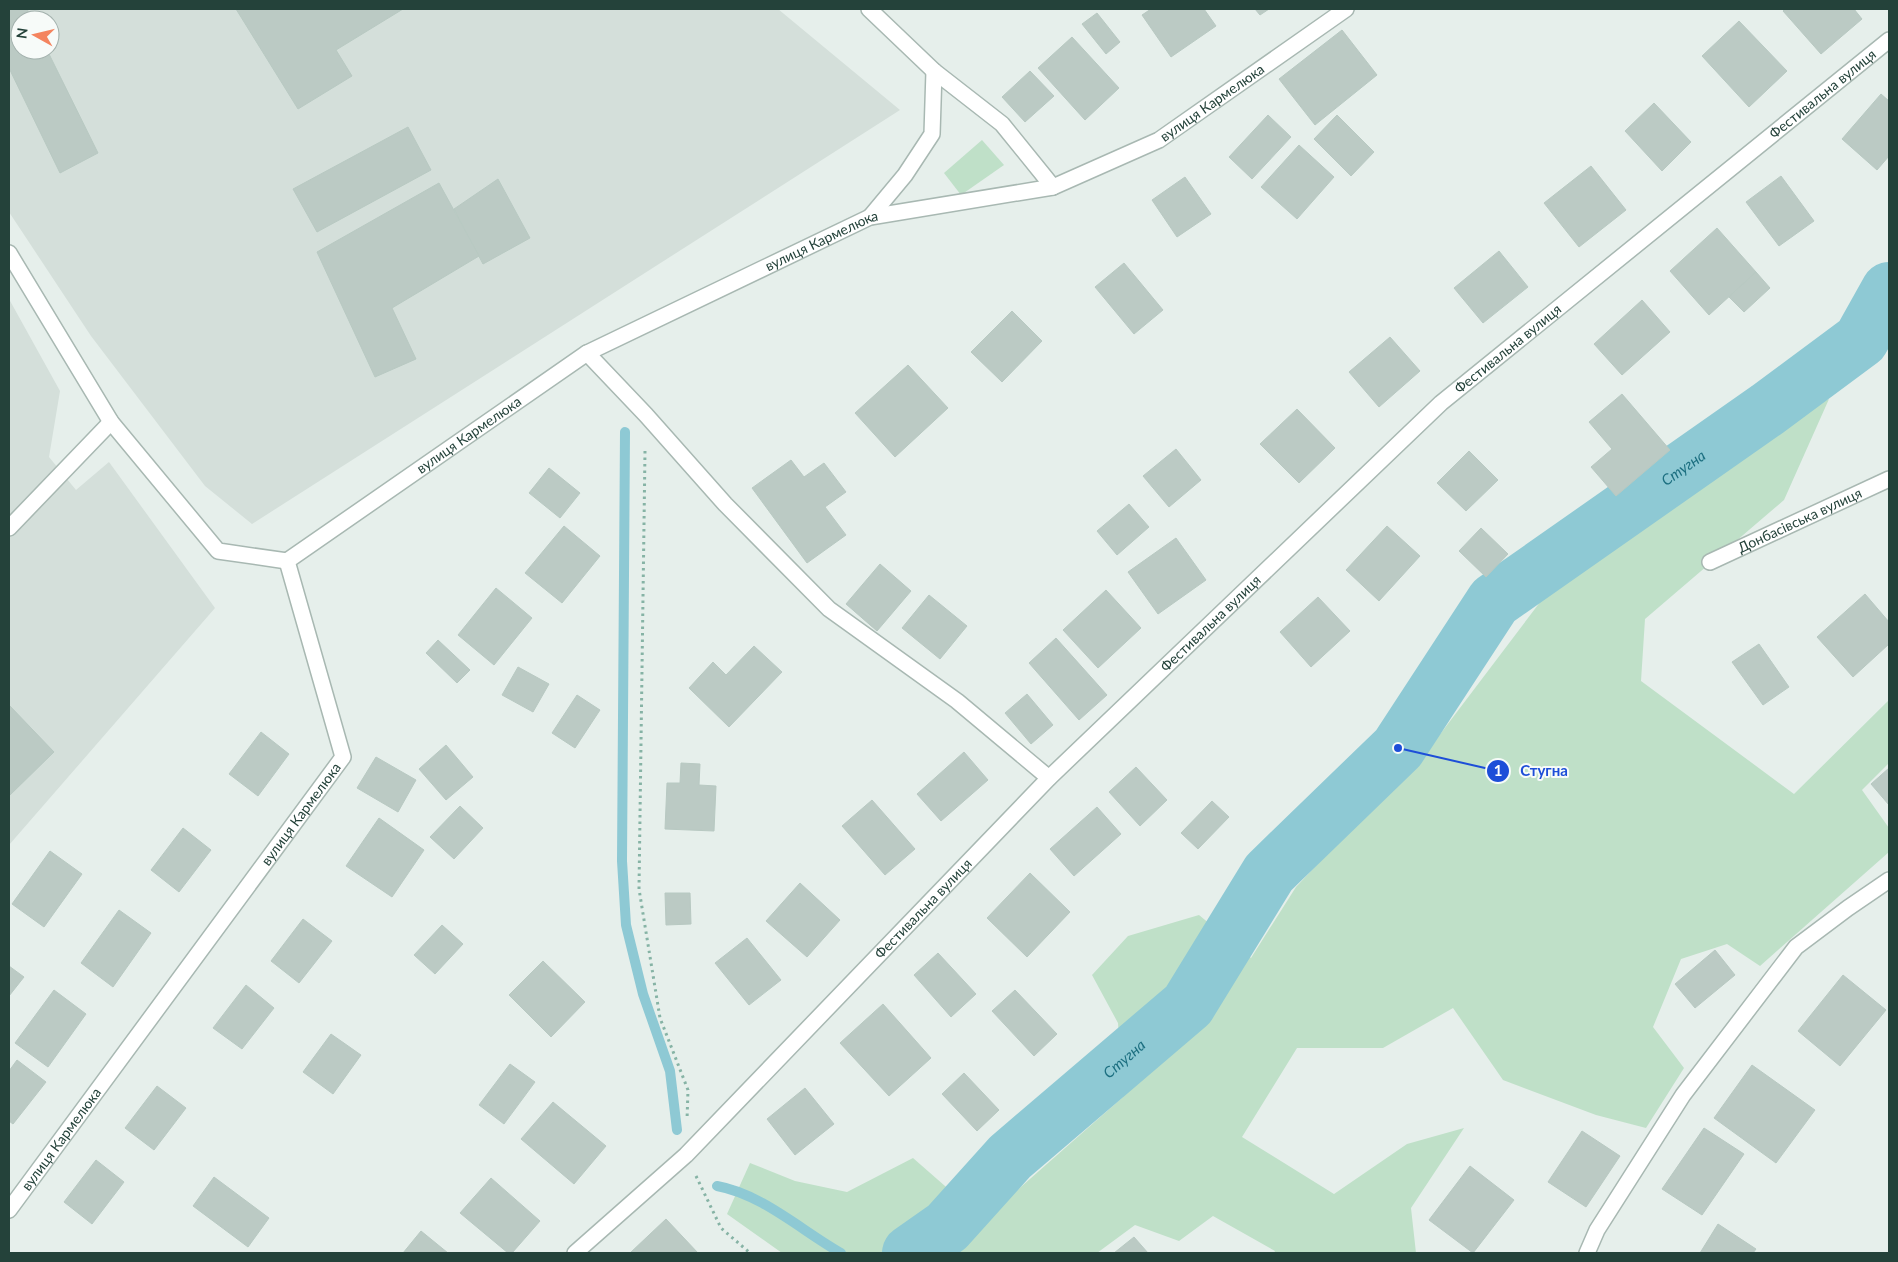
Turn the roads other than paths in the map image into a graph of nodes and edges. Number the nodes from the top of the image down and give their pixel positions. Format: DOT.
graph roads {
  1 [pos="869,9"];
  2 [pos="1346,9"];
  3 [pos="1889,40"];
  4 [pos="934,71"];
  5 [pos="1053,187"];
  6 [pos="870,218"];
  7 [pos="9,253"];
  8 [pos="587,353"];
  9 [pos="111,422"];
  10 [pos="1889,479"];
  11 [pos="9,528"];
  12 [pos="287,561"];
  13 [pos="1710,562"];
  14 [pos="1049,778"];
  15 [pos="1889,880"];
  16 [pos="9,1210"];
  17 [pos="575,1253"];
  18 [pos="1588,1253"];
  1 -- 4 [label="street"];
  2 -- 5 [label="street, вулиця Кармелюка"];
  3 -- 14 [label="street, Фестивальна вулиця"];
  4 -- 5 [label="street"];
  4 -- 6 [label="street"];
  5 -- 6 [label="street, вулиця Кармелюка"];
  6 -- 8 [label="street, вулиця Кармелюка"];
  7 -- 9 [label="street"];
  8 -- 12 [label="street, вулиця Кармелюка"];
  8 -- 14 [label="street"];
  9 -- 11 [label="street"];
  9 -- 12 [label="street"];
  10 -- 13 [label="street, Донбасівська вулиця"];
  12 -- 16 [label="street, вулиця Кармелюка"];
  14 -- 17 [label="street, Фестивальна вулиця"];
  15 -- 18 [label="street"];
}
